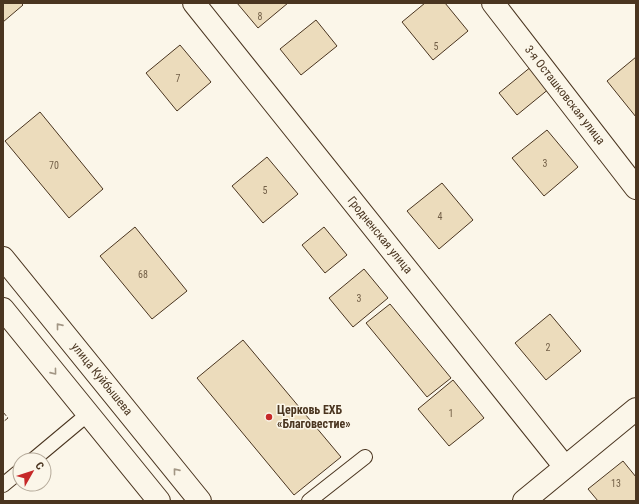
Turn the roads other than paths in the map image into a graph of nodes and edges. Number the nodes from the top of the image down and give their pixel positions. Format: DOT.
graph roads {
  1 [pos="194,3"];
  2 [pos="493,3"];
  3 [pos="636,188"];
  4 [pos="3,258"];
  5 [pos="3,309"];
  6 [pos="114,394"];
  7 [pos="636,409"];
  8 [pos="88,414"];
  9 [pos="43,452"];
  10 [pos="365,457"];
  11 [pos="565,467"];
  12 [pos="12,478"];
  13 [pos="3,485"];
  14 [pos="159,501"];
  15 [pos="200,501"];
  16 [pos="309,501"];
  17 [pos="524,501"];
  1 -- 11 [label="street, Гродненская улица"];
  2 -- 3 [label="street, 3-я Осташковская улица"];
  6 -- 4 [label="street, улица Куйбышева, one-way"];
  5 -- 8 [label="street, one-way"];
  6 -- 8 [label="street"];
  15 -- 6 [label="street, улица Куйбышева, one-way"];
  7 -- 11 [label="street"];
  8 -- 9 [label="lane"];
  8 -- 14 [label="street"];
  10 -- 16 [label="lane"];
  11 -- 17 [label="street"];
  12 -- 13 [label="lane"];
}
